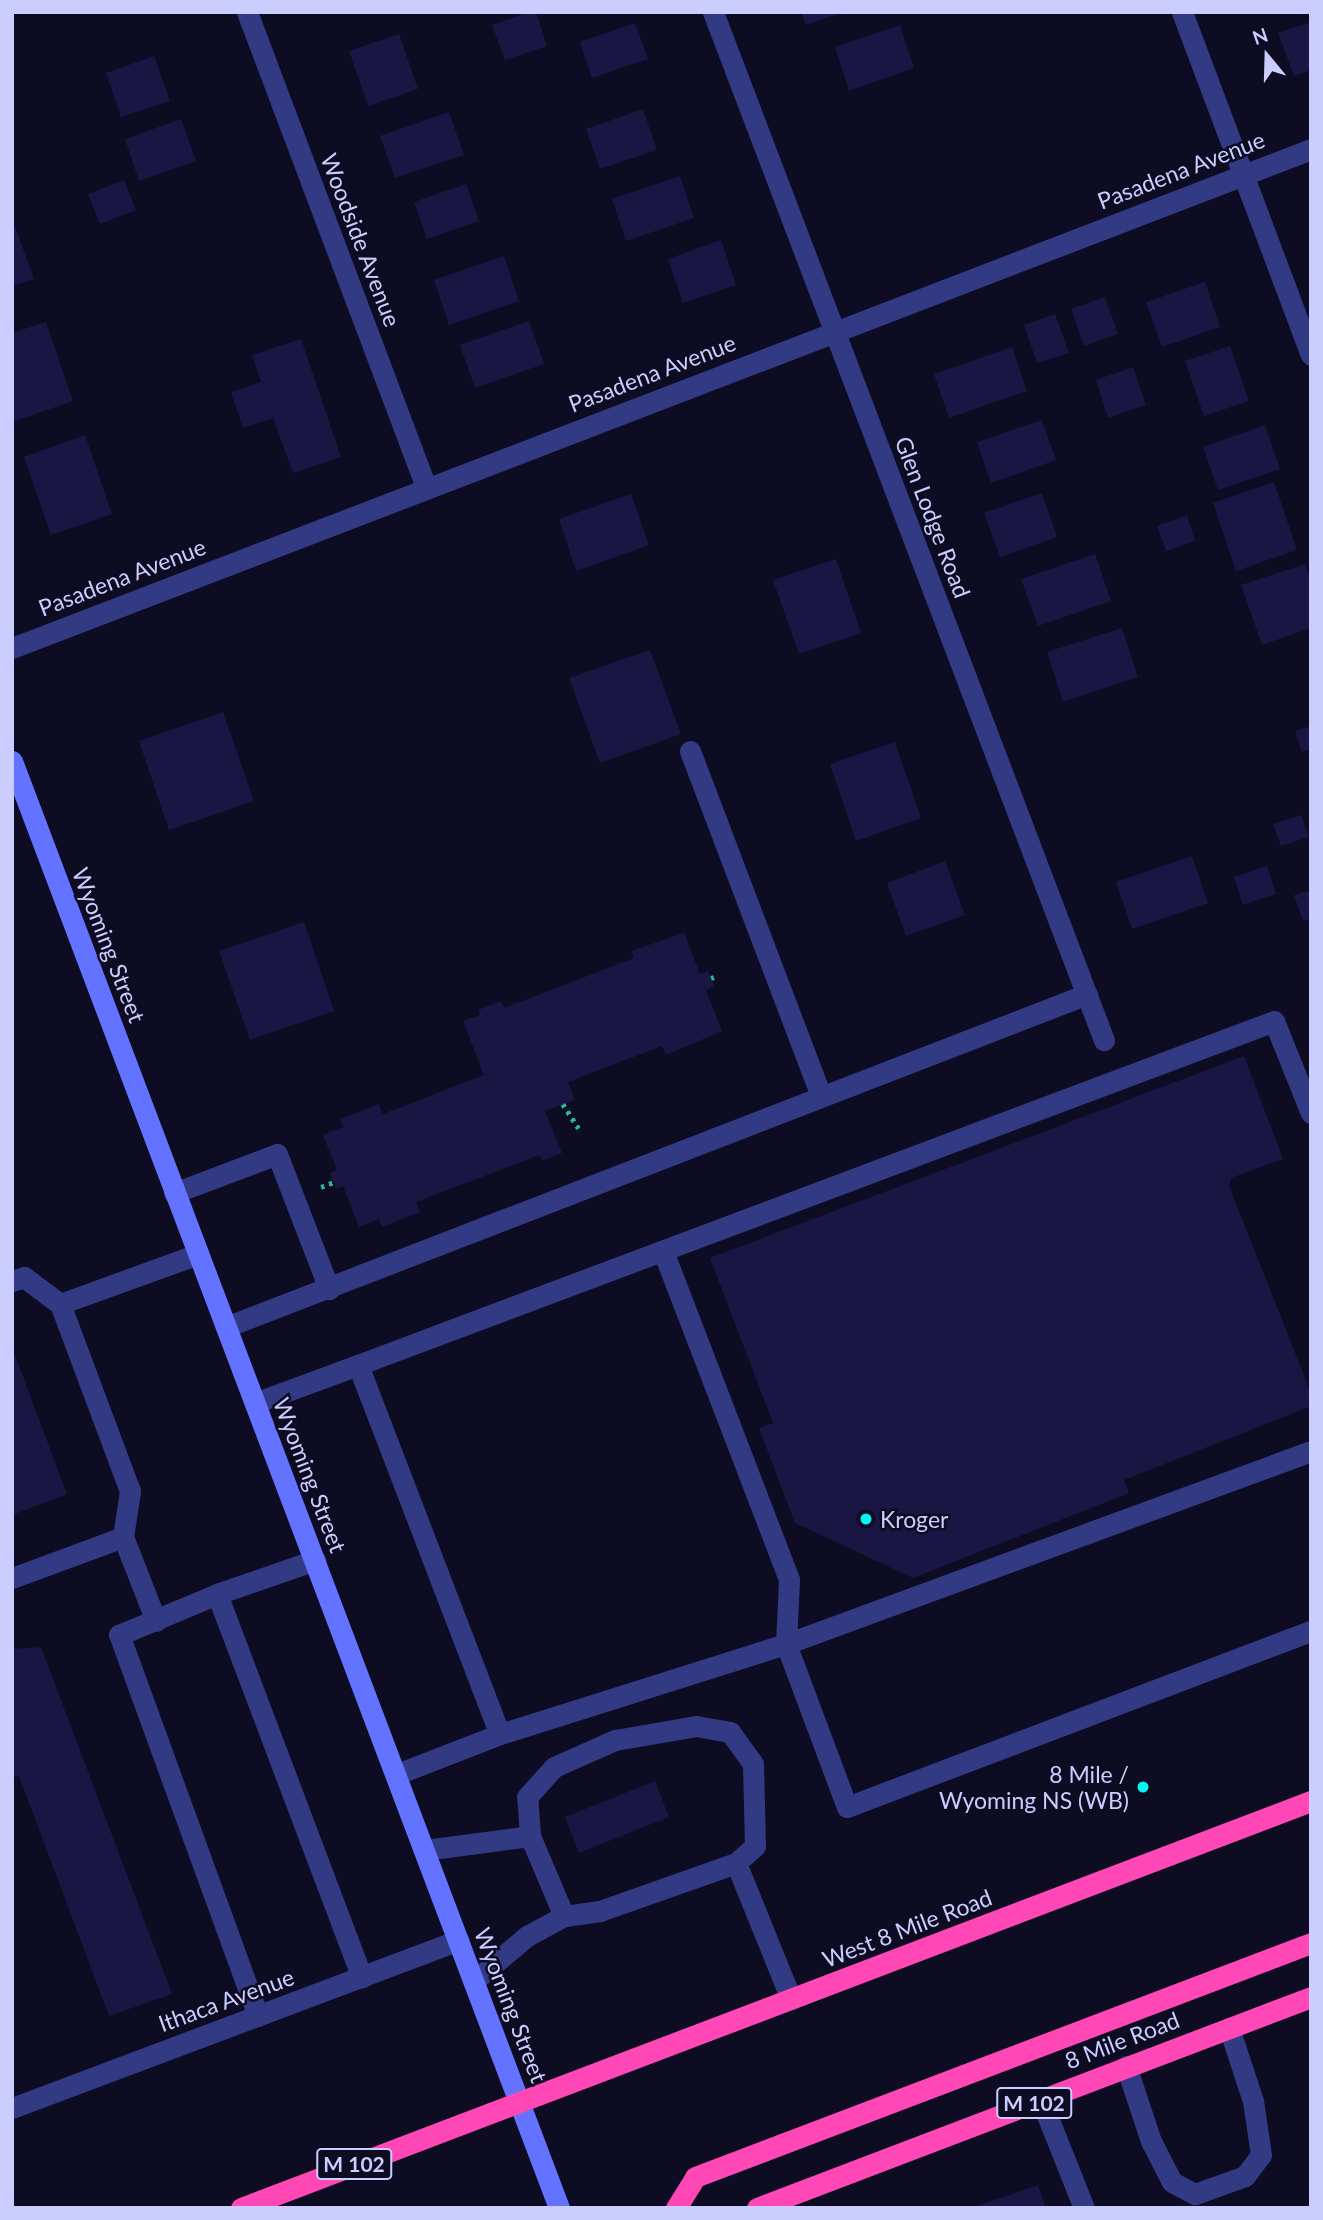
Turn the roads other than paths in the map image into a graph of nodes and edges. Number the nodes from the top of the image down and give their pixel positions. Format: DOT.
graph roads {
  1 [pos="247,12"];
  2 [pos="713,12"];
  3 [pos="1182,12"];
  4 [pos="1311,149"];
  5 [pos="1243,175"];
  6 [pos="833,332"];
  7 [pos="1311,355"];
  8 [pos="426,487"];
  9 [pos="12,648"];
  10 [pos="690,751"];
  11 [pos="12,761"];
  12 [pos="1087,994"];
  13 [pos="1104,1040"];
  14 [pos="821,1096"];
  15 [pos="1311,1113"];
  16 [pos="174,1194"];
  17 [pos="663,1251"];
  18 [pos="198,1254"];
  19 [pos="12,1281"];
  20 [pos="329,1289"];
  21 [pos="60,1304"];
  22 [pos="226,1327"];
  23 [pos="358,1365"];
  24 [pos="255,1403"];
  25 [pos="1311,1451"];
  26 [pos="123,1537"];
  27 [pos="315,1560"];
  28 [pos="12,1578"];
  29 [pos="217,1594"];
  30 [pos="156,1621"];
  31 [pos="1311,1631"];
  32 [pos="786,1644"];
  33 [pos="500,1734"];
  34 [pos="397,1774"];
  35 [pos="1311,1801"];
  36 [pos="530,1836"];
  37 [pos="425,1850"];
  38 [pos="736,1863"];
  39 [pos="564,1916"];
  40 [pos="458,1940"];
  41 [pos="1311,1943"];
  42 [pos="362,1977"];
  43 [pos="474,1981"];
  44 [pos="1311,1997"];
  45 [pos="791,1999"];
  46 [pos="258,2016"];
  47 [pos="1229,2028"];
  48 [pos="1126,2066"];
  49 [pos="1041,2100"];
  50 [pos="520,2101"];
  51 [pos="12,2108"];
  52 [pos="241,2208"];
  53 [pos="559,2208"];
  54 [pos="676,2208"];
  55 [pos="757,2208"];
  56 [pos="1084,2208"];
  1 -- 8 [label="street, Woodside Avenue"];
  2 -- 6 [label="street, Glen Lodge Road"];
  3 -- 5 [label="street"];
  4 -- 5 [label="street, Pasadena Avenue"];
  5 -- 6 [label="street, Pasadena Avenue"];
  5 -- 7 [label="street"];
  6 -- 8 [label="street, Pasadena Avenue"];
  6 -- 12 [label="street, Glen Lodge Road"];
  8 -- 9 [label="street, Pasadena Avenue"];
  10 -- 14 [label="street"];
  11 -- 16 [label="street, Wyoming Street"];
  12 -- 13 [label="street, Glen Lodge Road"];
  12 -- 14 [label="street"];
  14 -- 20 [label="street"];
  15 -- 17 [label="street"];
  16 -- 18 [label="street, Wyoming Street"];
  16 -- 20 [label="street"];
  17 -- 23 [label="street"];
  17 -- 32 [label="street"];
  18 -- 21 [label="street"];
  18 -- 22 [label="street, Wyoming Street"];
  19 -- 21 [label="street"];
  20 -- 22 [label="street"];
  21 -- 26 [label="street"];
  22 -- 24 [label="street, Wyoming Street"];
  23 -- 24 [label="street"];
  23 -- 33 [label="street"];
  24 -- 27 [label="street, Wyoming Street"];
  25 -- 32 [label="street"];
  26 -- 28 [label="street"];
  26 -- 30 [label="street"];
  27 -- 29 [label="street"];
  27 -- 34 [label="street, Wyoming Street"];
  29 -- 30 [label="street"];
  29 -- 42 [label="street"];
  30 -- 46 [label="street"];
  31 -- 32 [label="street"];
  32 -- 33 [label="street"];
  33 -- 34 [label="street"];
  34 -- 37 [label="street, Wyoming Street"];
  35 -- 45 [label="highway, West 8 Mile Road / M 102"];
  36 -- 37 [label="street"];
  36 -- 38 [label="street"];
  36 -- 39 [label="street"];
  37 -- 40 [label="street, Wyoming Street"];
  38 -- 39 [label="street"];
  38 -- 45 [label="street"];
  39 -- 43 [label="street"];
  40 -- 42 [label="street, Ithaca Avenue"];
  40 -- 43 [label="street, Wyoming Street"];
  41 -- 54 [label="highway"];
  42 -- 46 [label="street, Ithaca Avenue"];
  43 -- 50 [label="street, Wyoming Street"];
  44 -- 47 [label="highway, 8 Mile Road / M 102"];
  45 -- 50 [label="highway, West 8 Mile Road / M 102"];
  46 -- 51 [label="street, Ithaca Avenue"];
  47 -- 48 [label="highway, 8 Mile Road / M 102"];
  47 -- 48 [label="street"];
  48 -- 49 [label="highway, 8 Mile Road / M 102"];
  49 -- 55 [label="highway, 8 Mile Road / M 102"];
  49 -- 56 [label="street"];
  50 -- 52 [label="highway, M 102"];
  50 -- 53 [label="street, Wyoming Street"];
}
